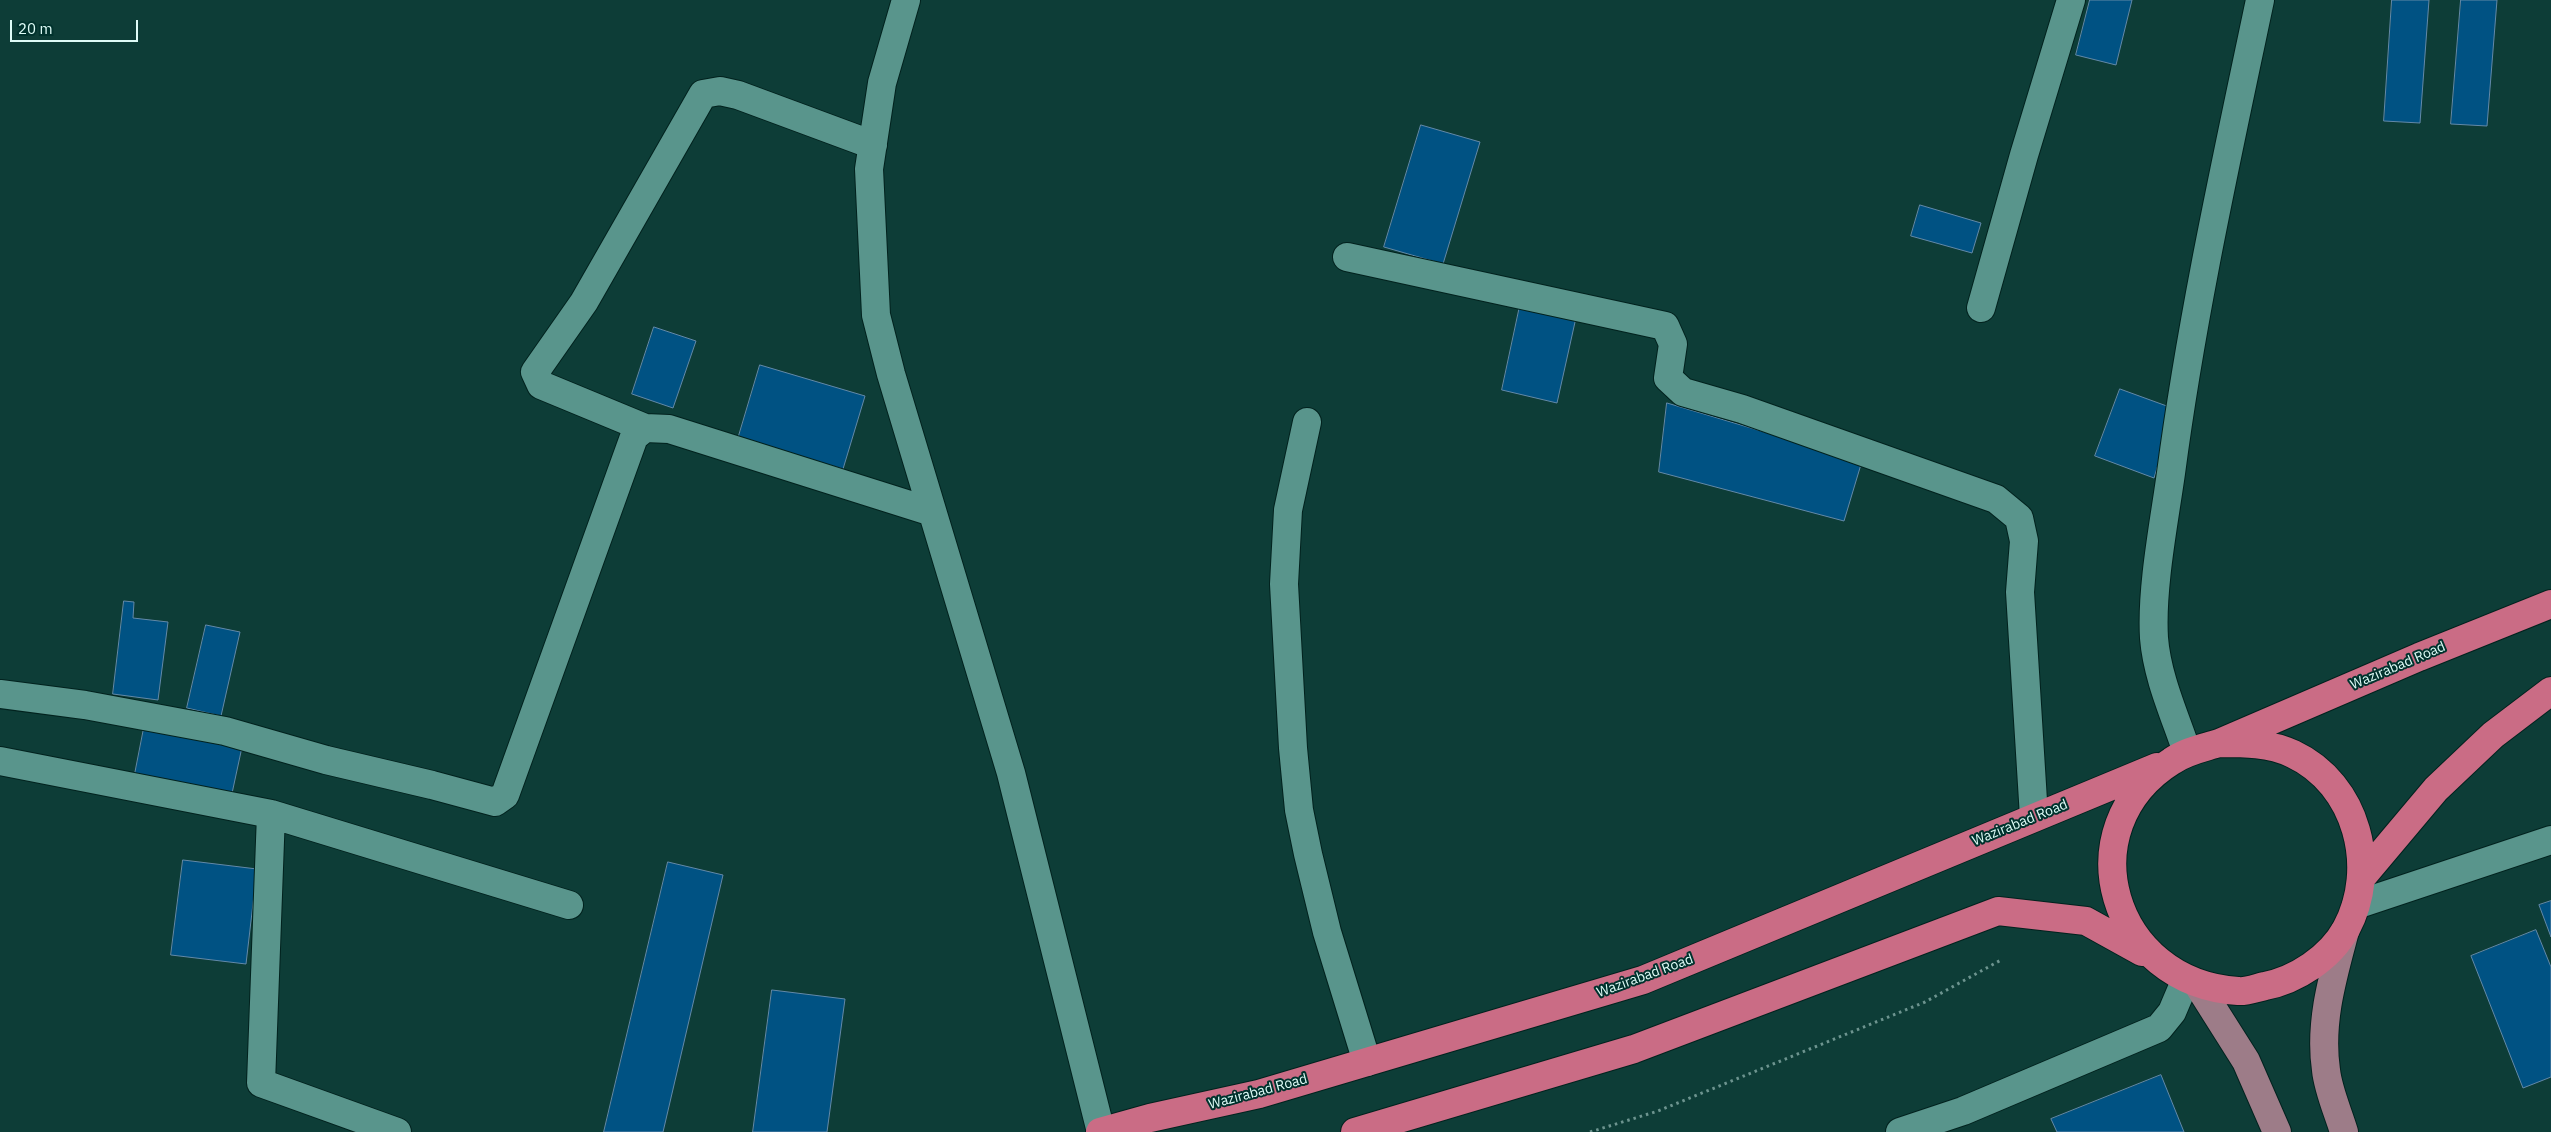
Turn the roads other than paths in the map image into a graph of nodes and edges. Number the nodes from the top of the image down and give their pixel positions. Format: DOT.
graph roads {
  1 [pos="906,0"];
  2 [pos="2070,0"];
  3 [pos="2260,0"];
  4 [pos="873,145"];
  5 [pos="1347,257"];
  6 [pos="1981,308"];
  7 [pos="1307,422"];
  8 [pos="645,428"];
  9 [pos="932,512"];
  10 [pos="2551,604"];
  11 [pos="2551,691"];
  12 [pos="0,694"];
  13 [pos="2220,743"];
  14 [pos="2179,757"];
  15 [pos="0,761"];
  16 [pos="271,814"];
  17 [pos="2034,818"];
  18 [pos="2551,840"];
  19 [pos="2362,877"];
  20 [pos="2356,904"];
  21 [pos="569,905"];
  22 [pos="2345,930"];
  23 [pos="2150,956"];
  24 [pos="2192,982"];
  25 [pos="1367,1062"];
  26 [pos="397,1132"];
  27 [pos="1101,1132"];
  28 [pos="1355,1132"];
  29 [pos="1900,1132"];
  30 [pos="2277,1132"];
  31 [pos="2344,1132"];
  1 -- 4 [label="street"];
  2 -- 6 [label="street"];
  3 -- 14 [label="street"];
  4 -- 8 [label="street"];
  4 -- 9 [label="street"];
  5 -- 17 [label="street"];
  7 -- 25 [label="street"];
  8 -- 9 [label="street"];
  8 -- 12 [label="street"];
  9 -- 27 [label="street"];
  10 -- 13 [label="highway, Wazirabad Road"];
  11 -- 19 [label="highway"];
  13 -- 14 [label="highway, Wazirabad Road"];
  13 -- 19 [label="highway"];
  14 -- 17 [label="highway, Wazirabad Road"];
  14 -- 23 [label="highway"];
  15 -- 16 [label="street"];
  16 -- 21 [label="street"];
  16 -- 26 [label="street"];
  17 -- 25 [label="highway, Wazirabad Road"];
  18 -- 20 [label="street"];
  19 -- 20 [label="highway"];
  20 -- 22 [label="highway"];
  22 -- 24 [label="highway"];
  22 -- 31 [label="main road"];
  23 -- 24 [label="highway"];
  23 -- 28 [label="highway"];
  24 -- 29 [label="street"];
  24 -- 30 [label="main road"];
  25 -- 27 [label="highway, Wazirabad Road"];
}
